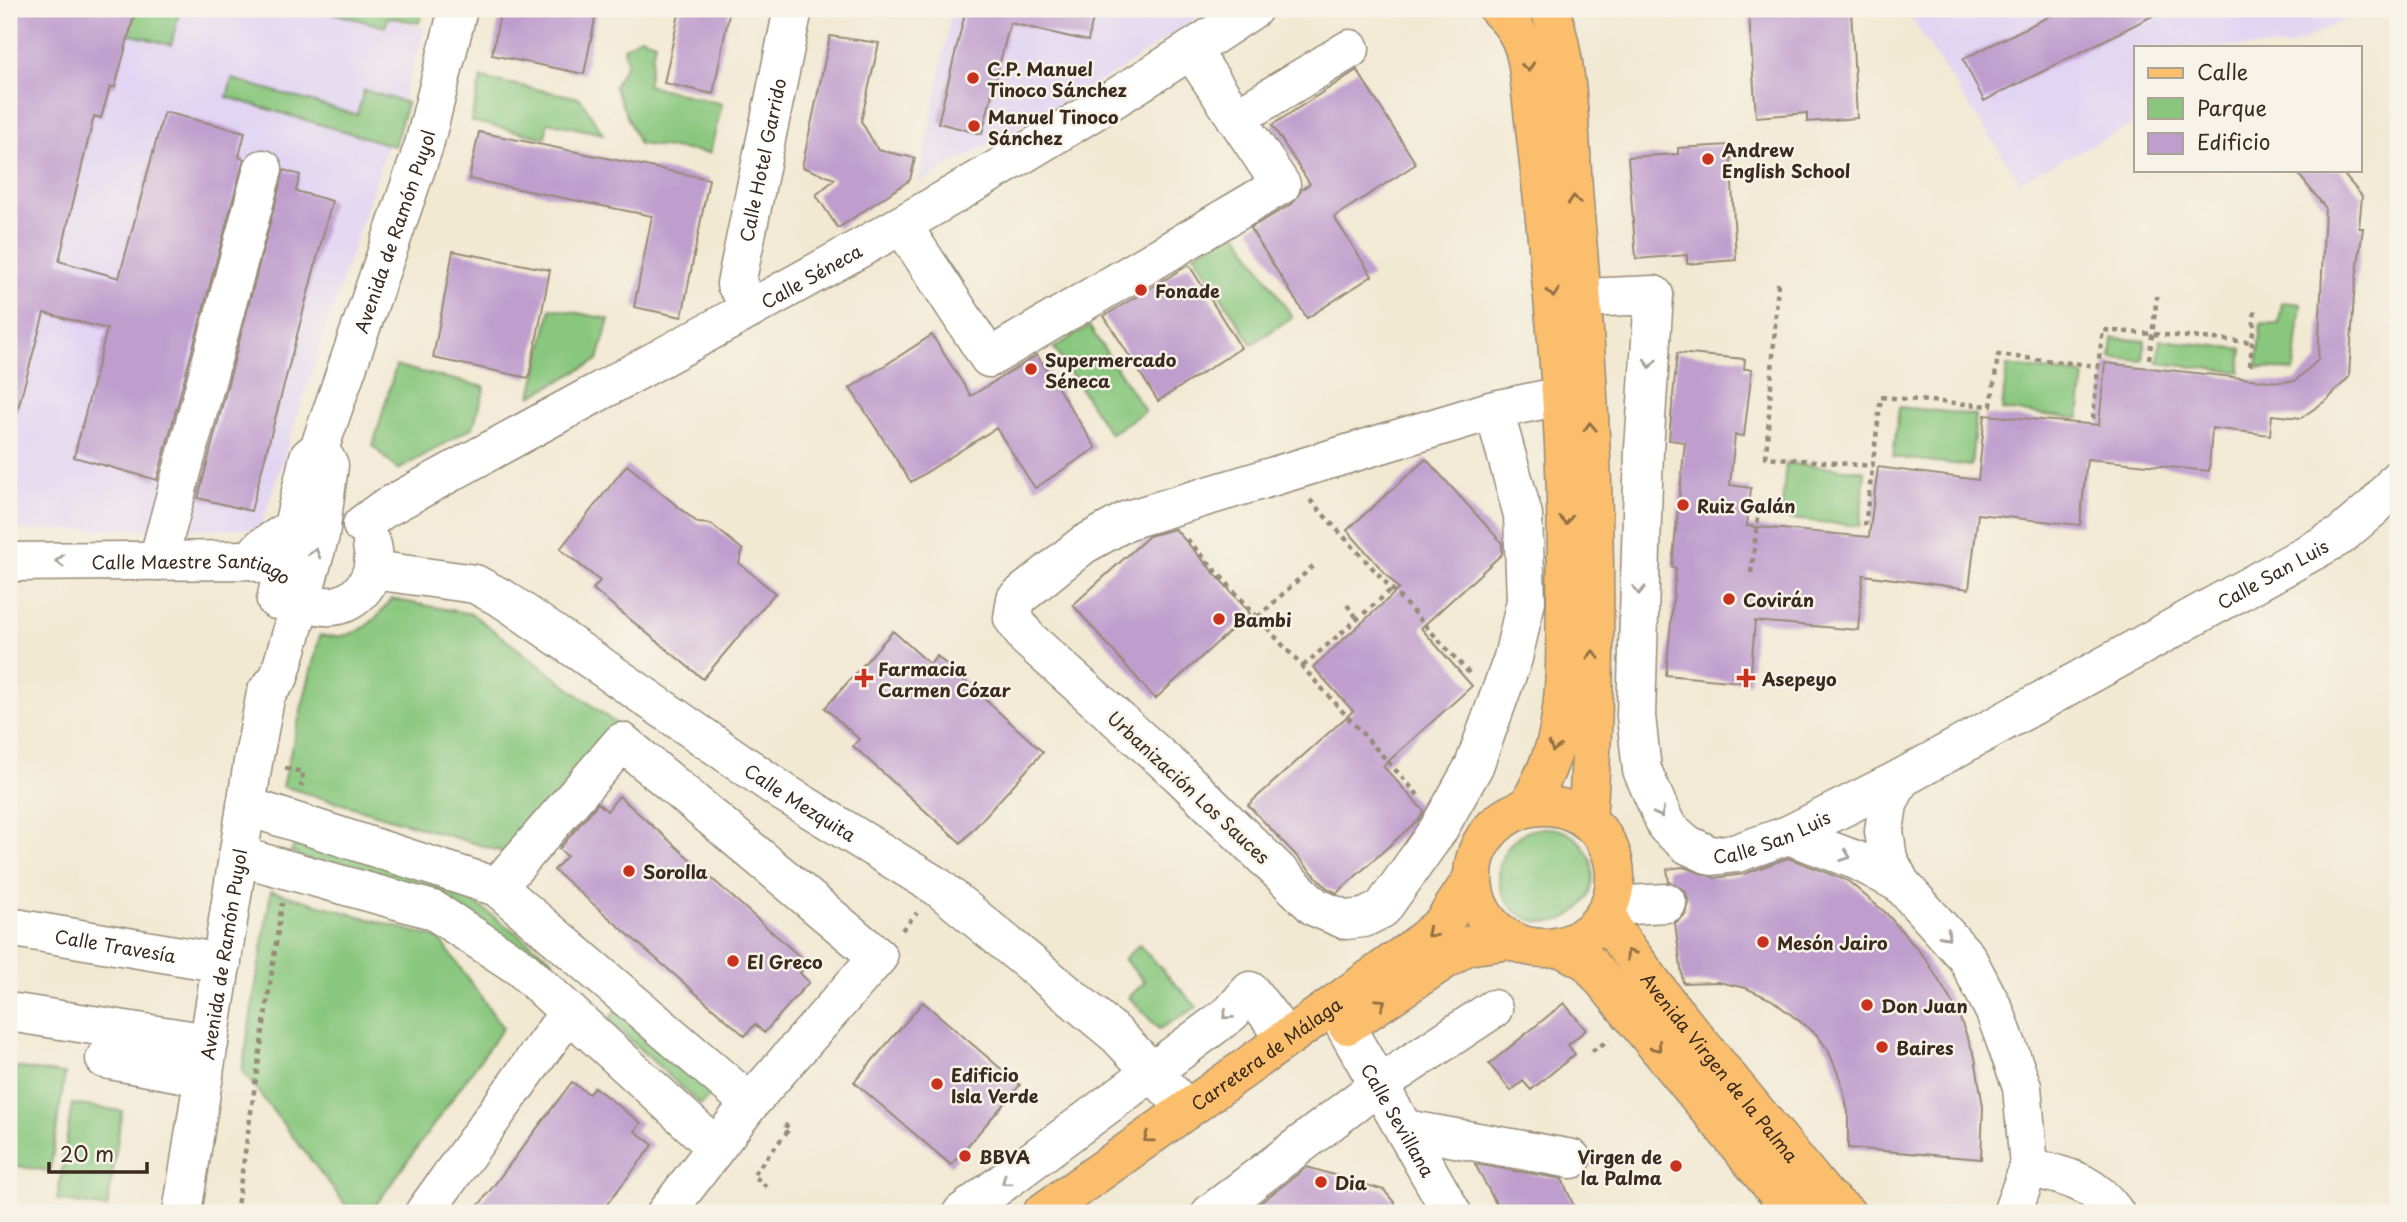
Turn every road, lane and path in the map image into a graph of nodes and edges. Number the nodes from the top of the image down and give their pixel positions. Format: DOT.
graph roads {
  1 [pos="458,9"];
  2 [pos="793,9"];
  3 [pos="1253,9"];
  4 [pos="1498,9"];
  5 [pos="1550,9"];
  6 [pos="1350,48"];
  7 [pos="1191,50"];
  8 [pos="1236,118"];
  9 [pos="263,169"];
  10 [pos="902,225"];
  11 [pos="1777,284"];
  12 [pos="2157,296"];
  13 [pos="1583,298"];
  14 [pos="752,306"];
  15 [pos="2255,308"];
  16 [pos="2152,335"];
  17 [pos="2252,342"];
  18 [pos="2149,359"];
  19 [pos="2098,366"];
  20 [pos="2250,366"];
  21 [pos="1561,396"];
  22 [pos="1494,411"];
  23 [pos="2093,419"];
  24 [pos="1872,466"];
  25 [pos="1284,473"];
  26 [pos="2398,479"];
  27 [pos="1760,502"];
  28 [pos="1161,510"];
  29 [pos="308,518"];
  30 [pos="362,526"];
  31 [pos="1865,526"];
  32 [pos="158,561"];
  33 [pos="9,562"];
  34 [pos="1313,566"];
  35 [pos="373,570"];
  36 [pos="1751,573"];
  37 [pos="290,584"];
  38 [pos="1392,589"];
  39 [pos="1347,605"];
  40 [pos="1258,617"];
  41 [pos="1357,618"];
  42 [pos="1302,666"];
  43 [pos="279,667"];
  44 [pos="1497,703"];
  45 [pos="1900,779"];
  46 [pos="246,806"];
  47 [pos="1528,807"];
  48 [pos="1587,821"];
  49 [pos="1443,822"];
  50 [pos="1788,835"];
  51 [pos="238,856"];
  52 [pos="1472,879"];
  53 [pos="1900,884"];
  54 [pos="497,887"];
  55 [pos="938,887"];
  56 [pos="1667,903"];
  57 [pos="1608,909"];
  58 [pos="9,927"];
  59 [pos="1510,940"];
  60 [pos="1560,947"];
  61 [pos="878,957"];
  62 [pos="222,963"];
  63 [pos="1493,1009"];
  64 [pos="9,1012"];
  65 [pos="569,1012"];
  66 [pos="1345,1026"];
  67 [pos="1286,1038"];
  68 [pos="105,1059"];
  69 [pos="206,1060"];
  70 [pos="1154,1072"];
  71 [pos="1380,1084"];
  72 [pos="750,1103"];
  73 [pos="1187,1109"];
  74 [pos="1405,1129"];
  75 [pos="716,1147"];
  76 [pos="1572,1159"];
  77 [pos="2029,1167"];
  78 [pos="183,1213"];
  79 [pos="424,1213"];
  80 [pos="666,1213"];
  81 [pos="962,1213"];
  82 [pos="1042,1213"];
  83 [pos="1087,1213"];
  84 [pos="1211,1213"];
  85 [pos="1452,1213"];
  86 [pos="1794,1213"];
  87 [pos="1846,1213"];
  88 [pos="2012,1213"];
  89 [pos="2115,1213"];
  1 -- 29 [label="street, Avenida de Ramón Puyol"];
  2 -- 14 [label="street, Calle Hotel Garrido"];
  3 -- 7 [label="street, Calle Séneca"];
  4 -- 21 [label="main road, one-way"];
  13 -- 5 [label="main road, one-way"];
  6 -- 8 [label="street"];
  7 -- 8 [label="street"];
  7 -- 10 [label="street, Calle Séneca"];
  8 -- 10 [label="street"];
  9 -- 32 [label="street"];
  10 -- 14 [label="street, Calle Séneca"];
  11 -- 24 [label="path"];
  12 -- 16 [label="path"];
  48 -- 13 [label="main road, one-way"];
  13 -- 50 [label="street, Calle San Luis, one-way"];
  14 -- 30 [label="street, Calle Séneca"];
  15 -- 17 [label="path"];
  16 -- 17 [label="path"];
  16 -- 18 [label="path"];
  16 -- 19 [label="path"];
  17 -- 20 [label="path"];
  19 -- 23 [label="path"];
  19 -- 24 [label="path"];
  21 -- 22 [label="street, Urbanización Los Sauces"];
  21 -- 47 [label="main road, one-way"];
  22 -- 25 [label="street, Urbanización Los Sauces"];
  22 -- 44 [label="street, Urbanización Los Sauces"];
  24 -- 31 [label="path"];
  25 -- 28 [label="street, Urbanización Los Sauces"];
  25 -- 38 [label="path"];
  26 -- 45 [label="street, Calle San Luis"];
  27 -- 36 [label="path"];
  28 -- 40 [label="path"];
  28 -- 49 [label="street, Urbanización Los Sauces"];
  29 -- 30 [label="street"];
  29 -- 37 [label="street, Avenida de Ramón Puyol"];
  30 -- 35 [label="street"];
  32 -- 33 [label="street, Calle Maestre Santiago, one-way"];
  32 -- 37 [label="street, Calle Maestre Santiago"];
  34 -- 40 [label="path"];
  35 -- 37 [label="street"];
  35 -- 55 [label="street, Calle Mezquita"];
  37 -- 43 [label="street, Calle Maestre Santiago"];
  38 -- 41 [label="path"];
  38 -- 44 [label="path"];
  39 -- 41 [label="path"];
  40 -- 42 [label="path"];
  41 -- 42 [label="path"];
  42 -- 49 [label="path"];
  43 -- 46 [label="street, Avenida de Ramón Puyol"];
  44 -- 49 [label="street, Urbanización Los Sauces"];
  45 -- 50 [label="street, Calle San Luis"];
  45 -- 53 [label="street"];
  46 -- 51 [label="street, Avenida de Ramón Puyol"];
  46 -- 54 [label="street"];
  47 -- 48 [label="main road"];
  47 -- 52 [label="main road"];
  48 -- 57 [label="main road"];
  50 -- 53 [label="street, one-way"];
  51 -- 62 [label="street, Avenida de Ramón Puyol"];
  51 -- 65 [label="street"];
  52 -- 59 [label="main road"];
  52 -- 67 [label="main road, Carretera de Málaga, one-way"];
  53 -- 77 [label="street, one-way"];
  54 -- 61 [label="street"];
  54 -- 72 [label="street"];
  55 -- 61 [label="path"];
  55 -- 70 [label="street, Calle Mezquita"];
  56 -- 57 [label="street"];
  57 -- 60 [label="main road"];
  87 -- 57 [label="main road, Avenida Virgen de la Palma, one-way"];
  58 -- 62 [label="street, Calle Travesía"];
  59 -- 60 [label="main road"];
  66 -- 59 [label="main road, Carretera de Málaga, one-way"];
  60 -- 86 [label="main road, Avenida Virgen de la Palma, one-way"];
  61 -- 72 [label="street"];
  62 -- 69 [label="street, Avenida de Ramón Puyol"];
  63 -- 71 [label="street"];
  64 -- 69 [label="street"];
  65 -- 75 [label="street"];
  65 -- 79 [label="street"];
  66 -- 71 [label="street, Calle Sevillana"];
  66 -- 83 [label="main road, Carretera de Málaga"];
  67 -- 70 [label="street, one-way"];
  67 -- 73 [label="main road, Carretera de Málaga"];
  68 -- 69 [label="street"];
  69 -- 78 [label="street, Avenida de Ramón Puyol"];
  70 -- 73 [label="street, Calle Mezquita"];
  70 -- 81 [label="street, one-way"];
  71 -- 74 [label="street, Calle Sevillana"];
  71 -- 84 [label="street"];
  72 -- 75 [label="street"];
  73 -- 82 [label="main road, Carretera de Málaga, one-way"];
  74 -- 76 [label="street"];
  74 -- 85 [label="street, Calle Sevillana"];
  75 -- 80 [label="street"];
  77 -- 88 [label="street"];
  77 -- 89 [label="street"];
}
